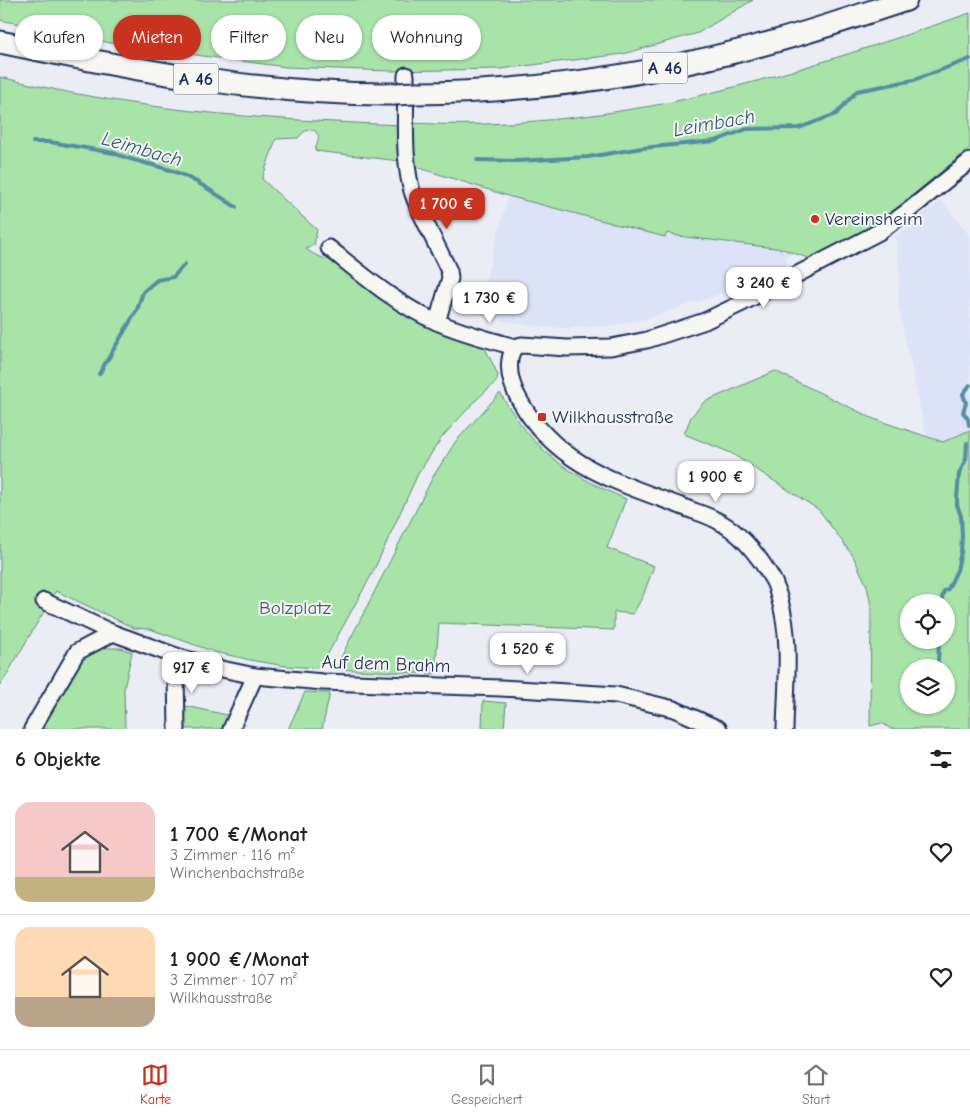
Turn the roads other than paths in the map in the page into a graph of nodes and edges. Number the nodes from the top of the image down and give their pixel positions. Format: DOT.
graph roads {
  1 [pos="874,0"];
  2 [pos="906,0"];
  3 [pos="0,28"];
  4 [pos="0,42"];
  5 [pos="405,85"];
  6 [pos="970,161"];
  7 [pos="329,248"];
  8 [pos="436,322"];
  9 [pos="514,347"];
  10 [pos="44,601"];
  11 [pos="113,633"];
  12 [pos="179,657"];
  13 [pos="255,676"];
  14 [pos="32,729"];
  15 [pos="177,729"];
  16 [pos="231,729"];
  17 [pos="719,729"];
  18 [pos="785,729"];
  1 -- 5 [label="highway, A 46"];
  2 -- 5 [label="highway, A 46"];
  3 -- 5 [label="highway, A 46"];
  4 -- 5 [label="highway, A 46"];
  5 -- 8 [label="street"];
  6 -- 9 [label="street"];
  7 -- 8 [label="street"];
  8 -- 9 [label="street"];
  9 -- 18 [label="street"];
  10 -- 11 [label="street, Auf dem Brahm"];
  11 -- 12 [label="street, Auf dem Brahm"];
  11 -- 14 [label="street"];
  12 -- 13 [label="street, Auf dem Brahm"];
  12 -- 15 [label="street"];
  13 -- 16 [label="street"];
  13 -- 17 [label="street, Auf dem Brahm"];
}
